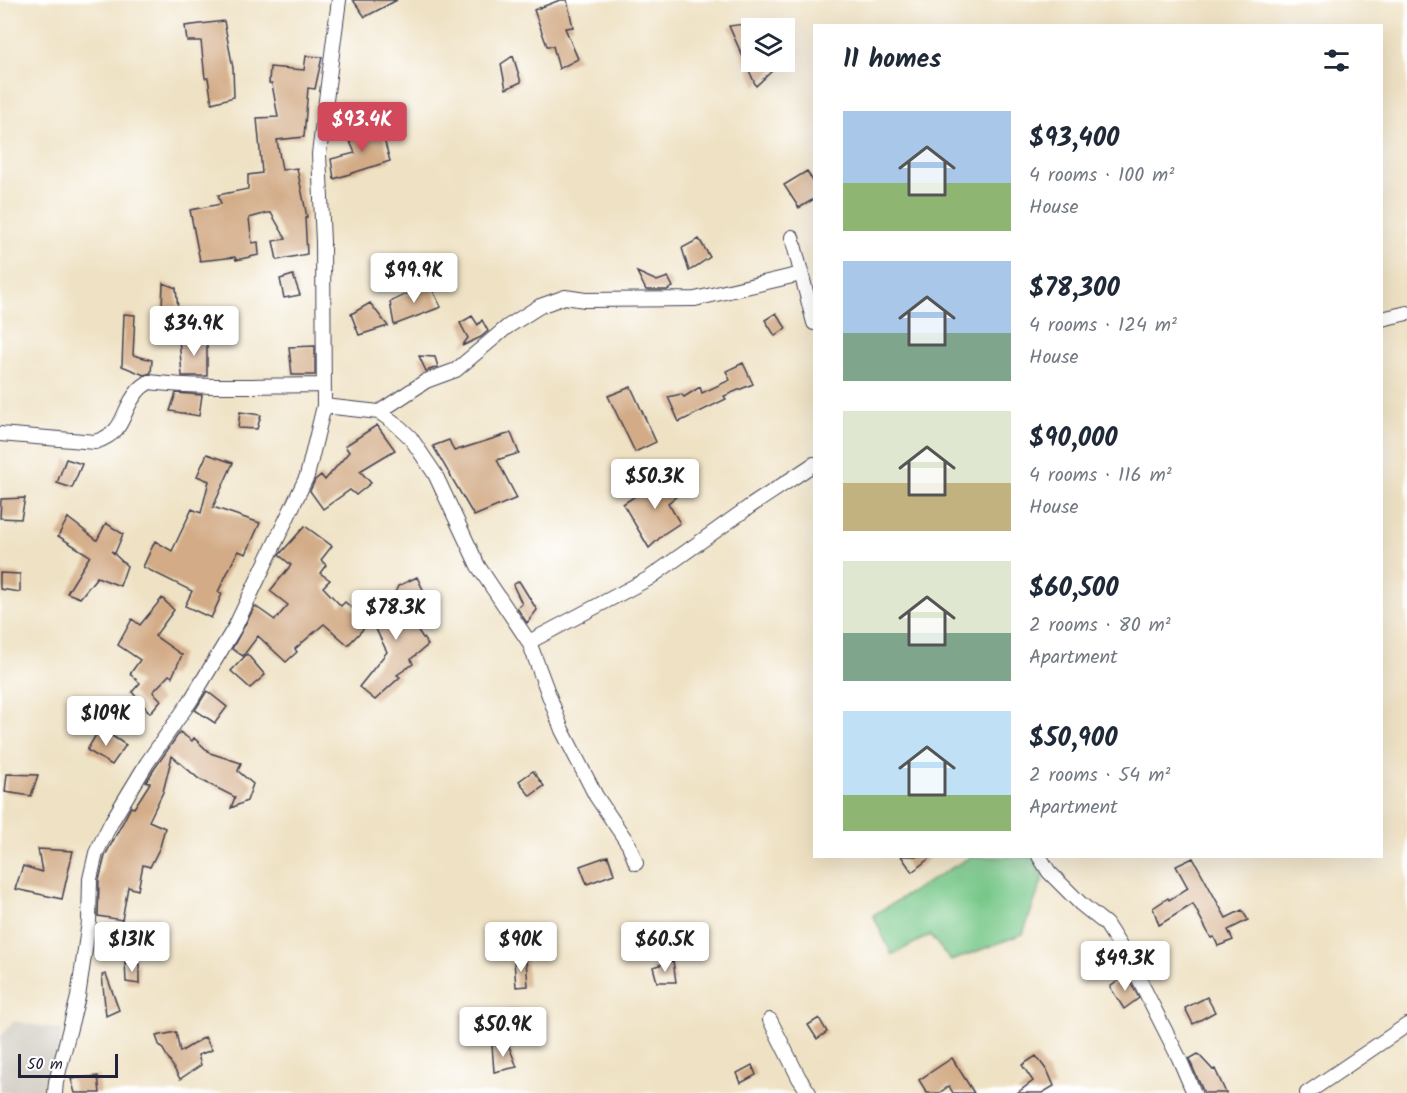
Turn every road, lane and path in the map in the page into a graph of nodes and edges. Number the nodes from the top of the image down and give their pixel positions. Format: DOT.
graph roads {
  1 [pos="339,0"];
  2 [pos="792,237"];
  3 [pos="801,274"];
  4 [pos="1407,313"];
  5 [pos="813,319"];
  6 [pos="1383,319"];
  7 [pos="324,385"];
  8 [pos="324,406"];
  9 [pos="379,411"];
  10 [pos="0,434"];
  11 [pos="813,465"];
  12 [pos="529,642"];
  13 [pos="1040,858"];
  14 [pos="636,863"];
  15 [pos="770,1020"];
  16 [pos="1407,1025"];
  17 [pos="55,1093"];
  18 [pos="809,1093"];
  19 [pos="1194,1093"];
  20 [pos="1307,1093"];
  1 -- 7 [label="street"];
  2 -- 3 [label="street"];
  3 -- 5 [label="street"];
  3 -- 9 [label="street"];
  4 -- 6 [label="street"];
  7 -- 8 [label="street"];
  7 -- 10 [label="street"];
  8 -- 9 [label="street"];
  8 -- 17 [label="street"];
  9 -- 12 [label="street"];
  11 -- 12 [label="street"];
  12 -- 14 [label="street"];
  13 -- 19 [label="street"];
  15 -- 18 [label="street"];
  16 -- 20 [label="street"];
}
